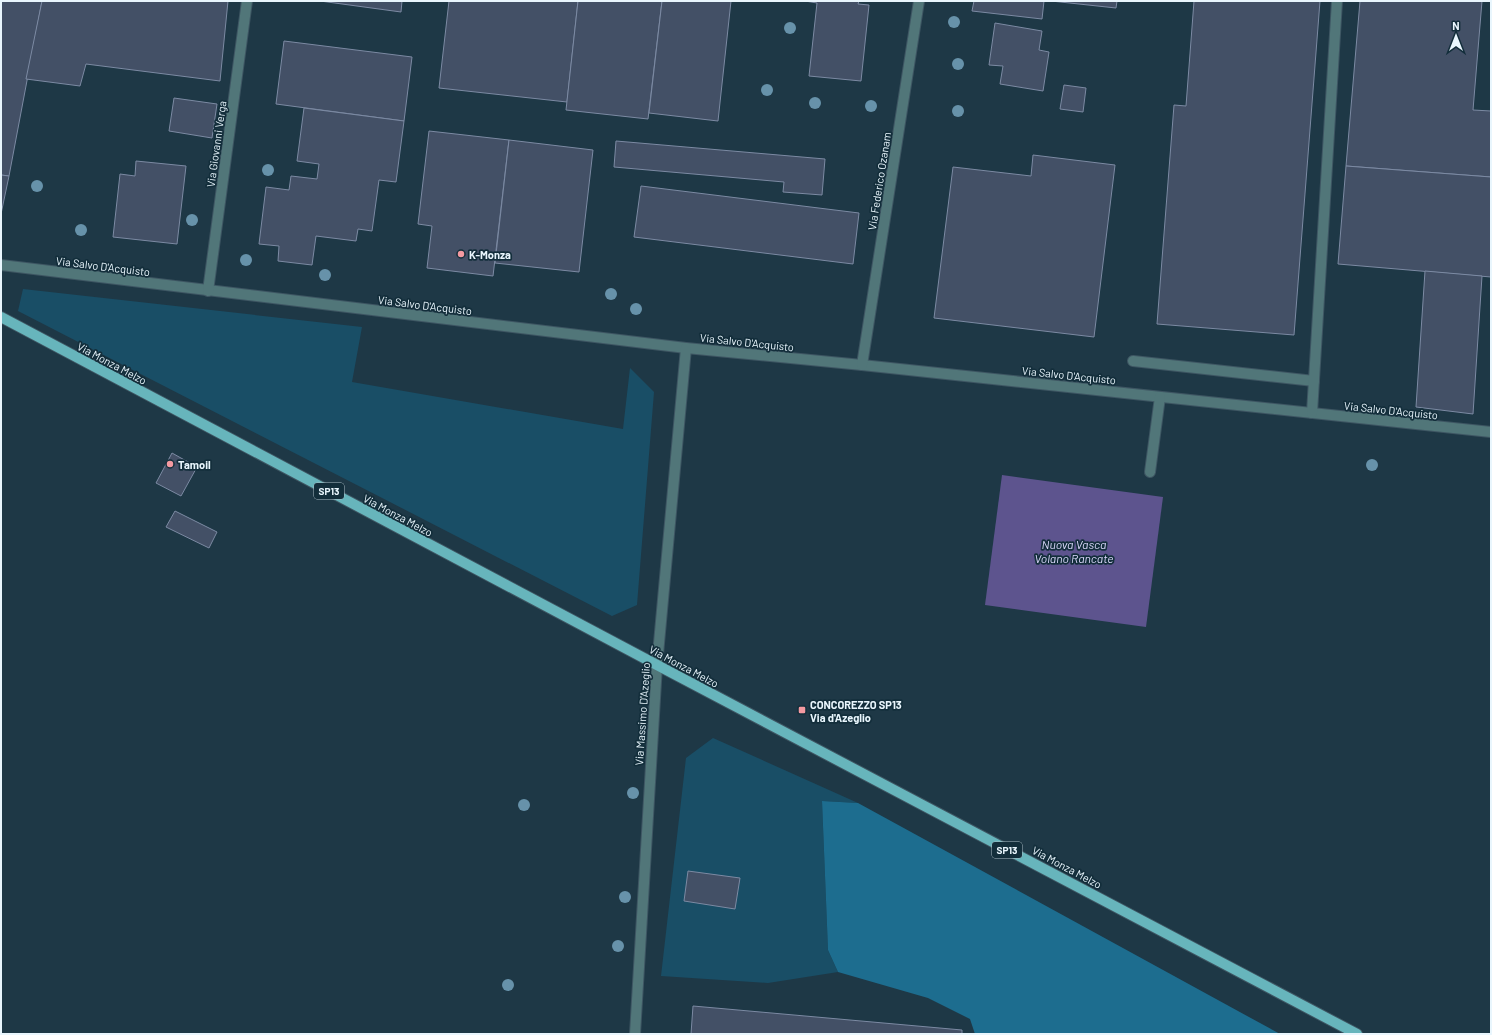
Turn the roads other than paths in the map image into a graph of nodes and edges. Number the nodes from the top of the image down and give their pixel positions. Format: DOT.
graph roads {
  1 [pos="247,1"];
  2 [pos="919,1"];
  3 [pos="1337,1"];
  4 [pos="1,265"];
  5 [pos="208,290"];
  6 [pos="1,317"];
  7 [pos="686,348"];
  8 [pos="1133,361"];
  9 [pos="862,365"];
  10 [pos="1314,380"];
  11 [pos="1160,397"];
  12 [pos="1312,413"];
  13 [pos="1491,432"];
  14 [pos="1150,472"];
  15 [pos="657,665"];
  16 [pos="635,1034"];
  17 [pos="1358,1034"];
  1 -- 5 [label="street, Via Giovanni Verga"];
  2 -- 9 [label="street, Via Federico Ozanam"];
  3 -- 10 [label="street"];
  4 -- 5 [label="street, Via Salvo D'Acquisto"];
  5 -- 7 [label="street, Via Salvo D'Acquisto"];
  6 -- 15 [label="main road, Via Monza Melzo / SP13"];
  7 -- 9 [label="street, Via Salvo D'Acquisto"];
  7 -- 15 [label="street, Via Massimo D'Azeglio"];
  8 -- 10 [label="street"];
  9 -- 11 [label="street, Via Salvo D'Acquisto"];
  10 -- 12 [label="street"];
  11 -- 12 [label="street, Via Salvo D'Acquisto"];
  11 -- 14 [label="street"];
  12 -- 13 [label="street, Via Salvo D'Acquisto"];
  15 -- 16 [label="street, Via Massimo D'Azeglio"];
  15 -- 17 [label="main road, Via Monza Melzo / SP13"];
}
